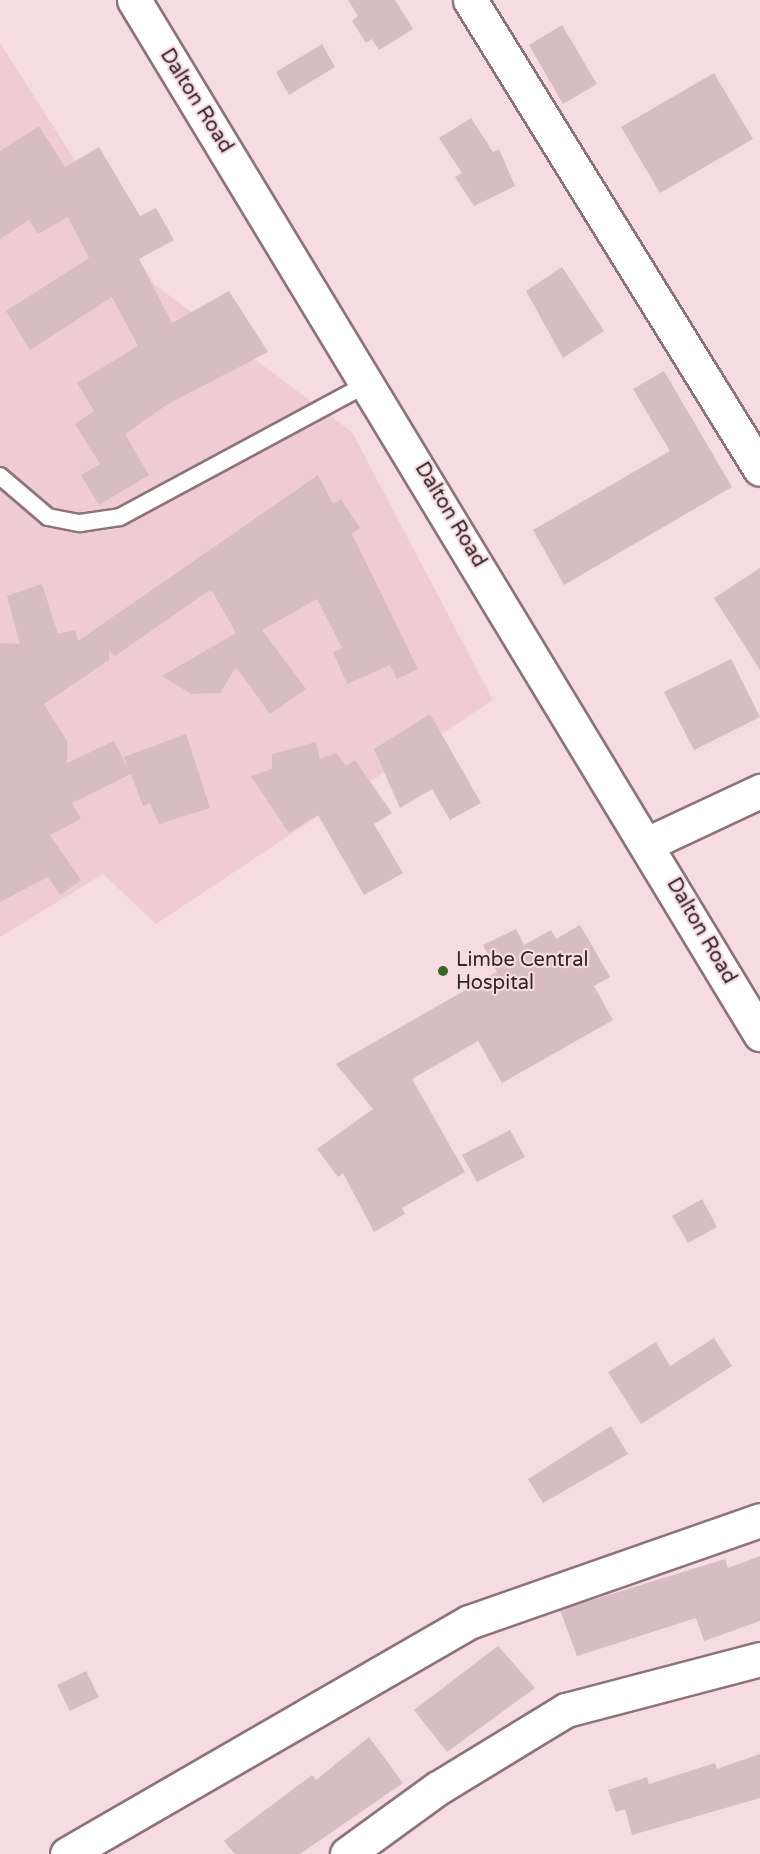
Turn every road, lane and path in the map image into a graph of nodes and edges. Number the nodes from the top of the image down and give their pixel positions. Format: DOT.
graph roads {
  1 [pos="134,0"];
  2 [pos="470,0"];
  3 [pos="369,383"];
  4 [pos="760,469"];
  5 [pos="0,476"];
  6 [pos="760,791"];
  7 [pos="649,843"];
  8 [pos="760,1034"];
  9 [pos="760,1520"];
  10 [pos="760,1659"];
  11 [pos="67,1854"];
  12 [pos="347,1854"];
  1 -- 3 [label="main road, Dalton Road"];
  2 -- 4 [label="main road"];
  3 -- 5 [label="lane"];
  3 -- 7 [label="main road, Dalton Road"];
  6 -- 7 [label="main road"];
  7 -- 8 [label="main road, Dalton Road"];
  9 -- 11 [label="main road"];
  10 -- 12 [label="main road"];
}
